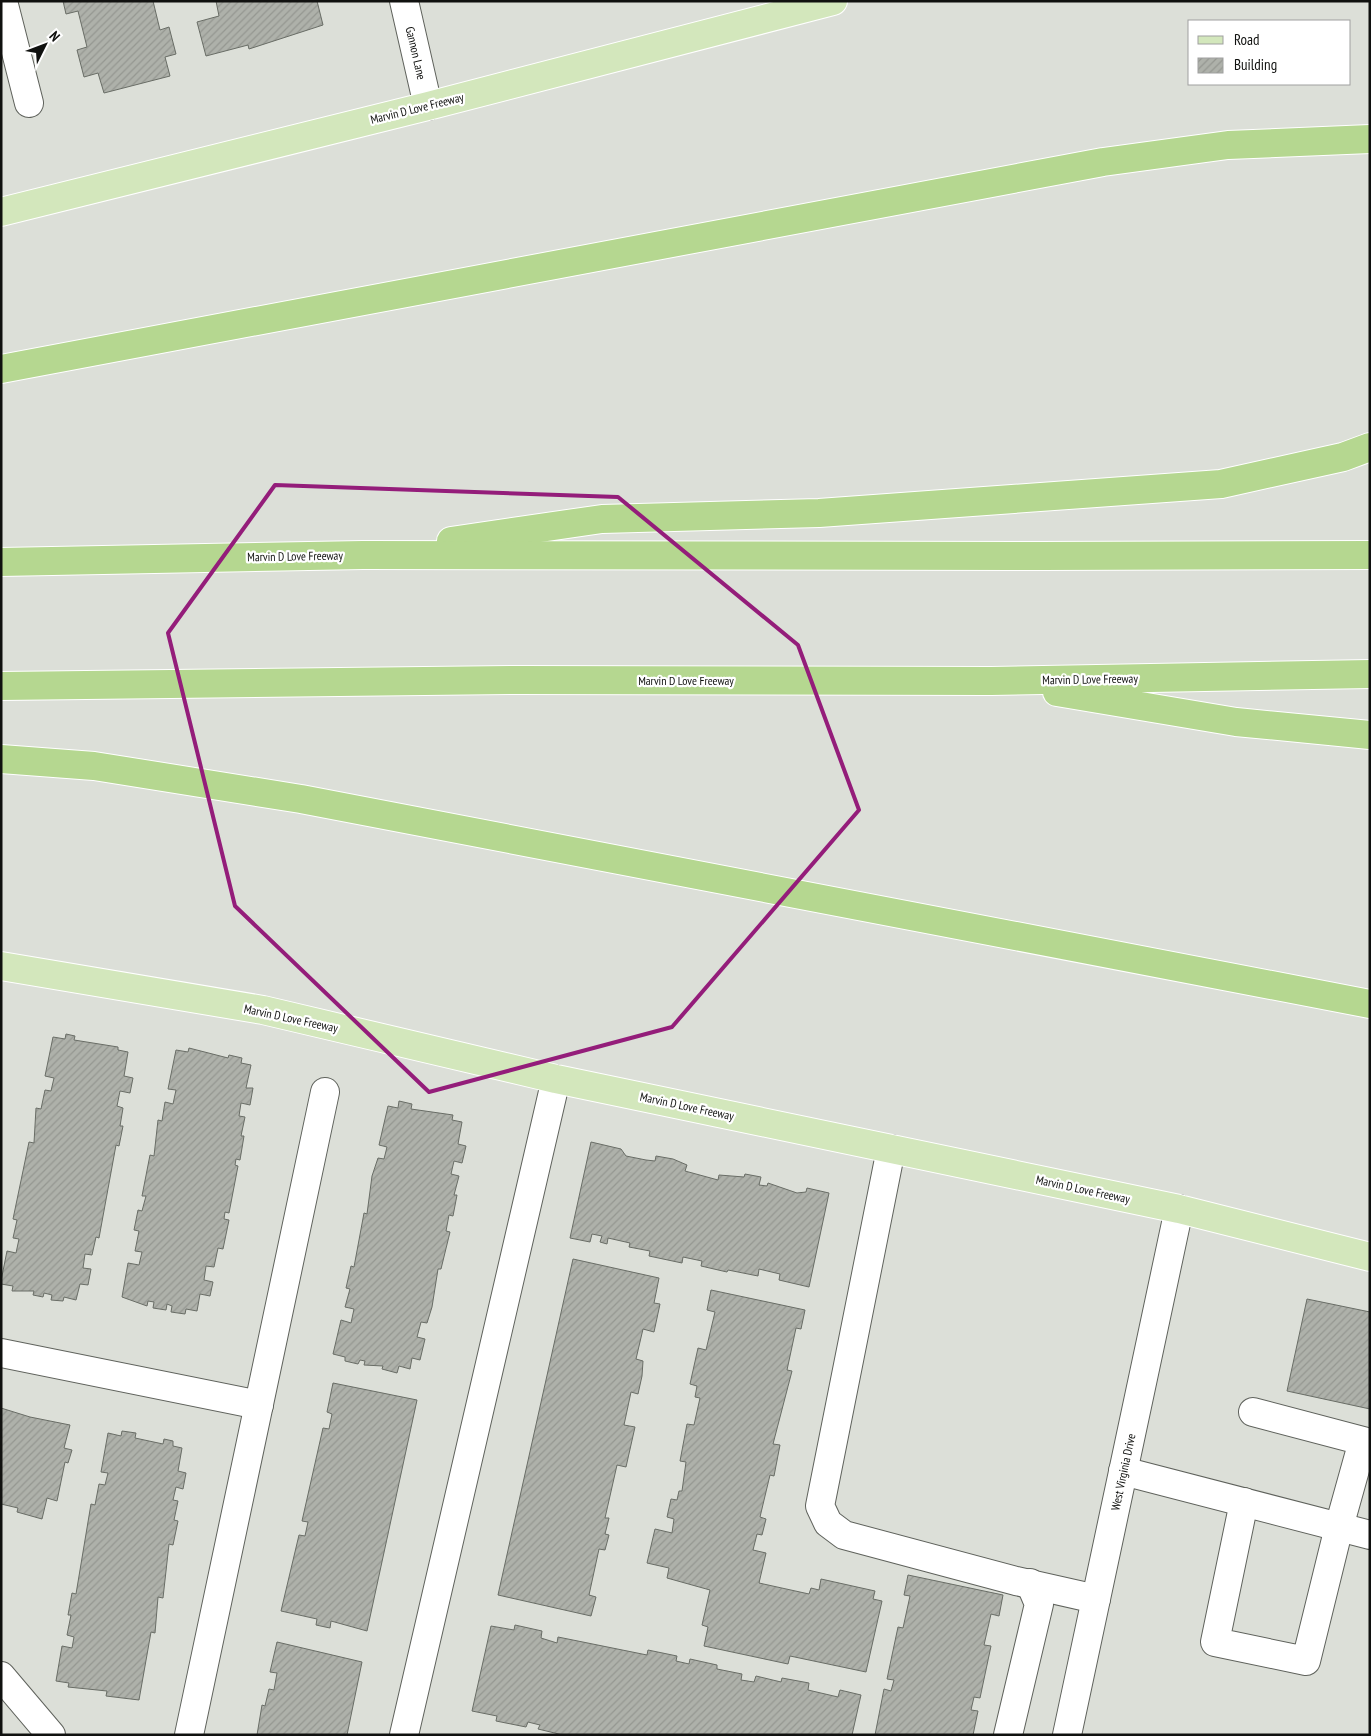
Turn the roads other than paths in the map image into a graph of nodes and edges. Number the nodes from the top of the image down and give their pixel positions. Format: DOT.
graph roads {
  1 [pos="3,1"];
  2 [pos="404,1"];
  3 [pos="833,1"];
  4 [pos="29,103"];
  5 [pos="428,106"];
  6 [pos="1370,139"];
  7 [pos="1,212"];
  8 [pos="1,369"];
  9 [pos="1370,447"];
  10 [pos="363,555"];
  11 [pos="1370,555"];
  12 [pos="1,562"];
  13 [pos="1370,674"];
  14 [pos="991,681"];
  15 [pos="1,686"];
  16 [pos="1370,735"];
  17 [pos="1,759"];
  18 [pos="1,966"];
  19 [pos="1370,1004"];
  20 [pos="556,1079"];
  21 [pos="325,1092"];
  22 [pos="891,1149"];
  23 [pos="1179,1209"];
  24 [pos="1370,1257"];
  25 [pos="1,1353"];
  26 [pos="259,1405"];
  27 [pos="1253,1412"];
  28 [pos="1366,1441"];
  29 [pos="1124,1471"];
  30 [pos="1244,1502"];
  31 [pos="1339,1527"];
  32 [pos="1370,1534"];
  33 [pos="1030,1583"];
  34 [pos="1096,1599"];
  35 [pos="1,1676"];
  36 [pos="42,1731"];
  37 [pos="189,1735"];
  38 [pos="404,1735"];
  39 [pos="1008,1735"];
  40 [pos="1067,1735"];
  1 -- 4 [label="street"];
  2 -- 5 [label="street, Gannon Lane"];
  3 -- 5 [label="main road, Marvin D Love Freeway"];
  5 -- 7 [label="main road, Marvin D Love Freeway"];
  6 -- 8 [label="highway"];
  9 -- 10 [label="highway"];
  10 -- 11 [label="highway, Marvin D Love Freeway"];
  10 -- 12 [label="highway, Marvin D Love Freeway"];
  13 -- 14 [label="highway, Marvin D Love Freeway"];
  14 -- 15 [label="highway, Marvin D Love Freeway"];
  14 -- 16 [label="highway"];
  17 -- 19 [label="highway"];
  18 -- 20 [label="main road, Marvin D Love Freeway"];
  20 -- 22 [label="main road, Marvin D Love Freeway"];
  20 -- 38 [label="street"];
  21 -- 26 [label="street"];
  22 -- 23 [label="main road, Marvin D Love Freeway"];
  22 -- 33 [label="street"];
  23 -- 24 [label="main road, Marvin D Love Freeway"];
  23 -- 29 [label="street, West Virginia Drive"];
  25 -- 26 [label="street"];
  26 -- 37 [label="street"];
  27 -- 28 [label="street"];
  28 -- 31 [label="street"];
  29 -- 30 [label="street"];
  29 -- 34 [label="street, West Virginia Drive"];
  30 -- 31 [label="street"];
  30 -- 31 [label="street"];
  31 -- 32 [label="street"];
  33 -- 34 [label="street"];
  33 -- 39 [label="street"];
  34 -- 40 [label="street, West Virginia Drive"];
  35 -- 36 [label="street"];
}
